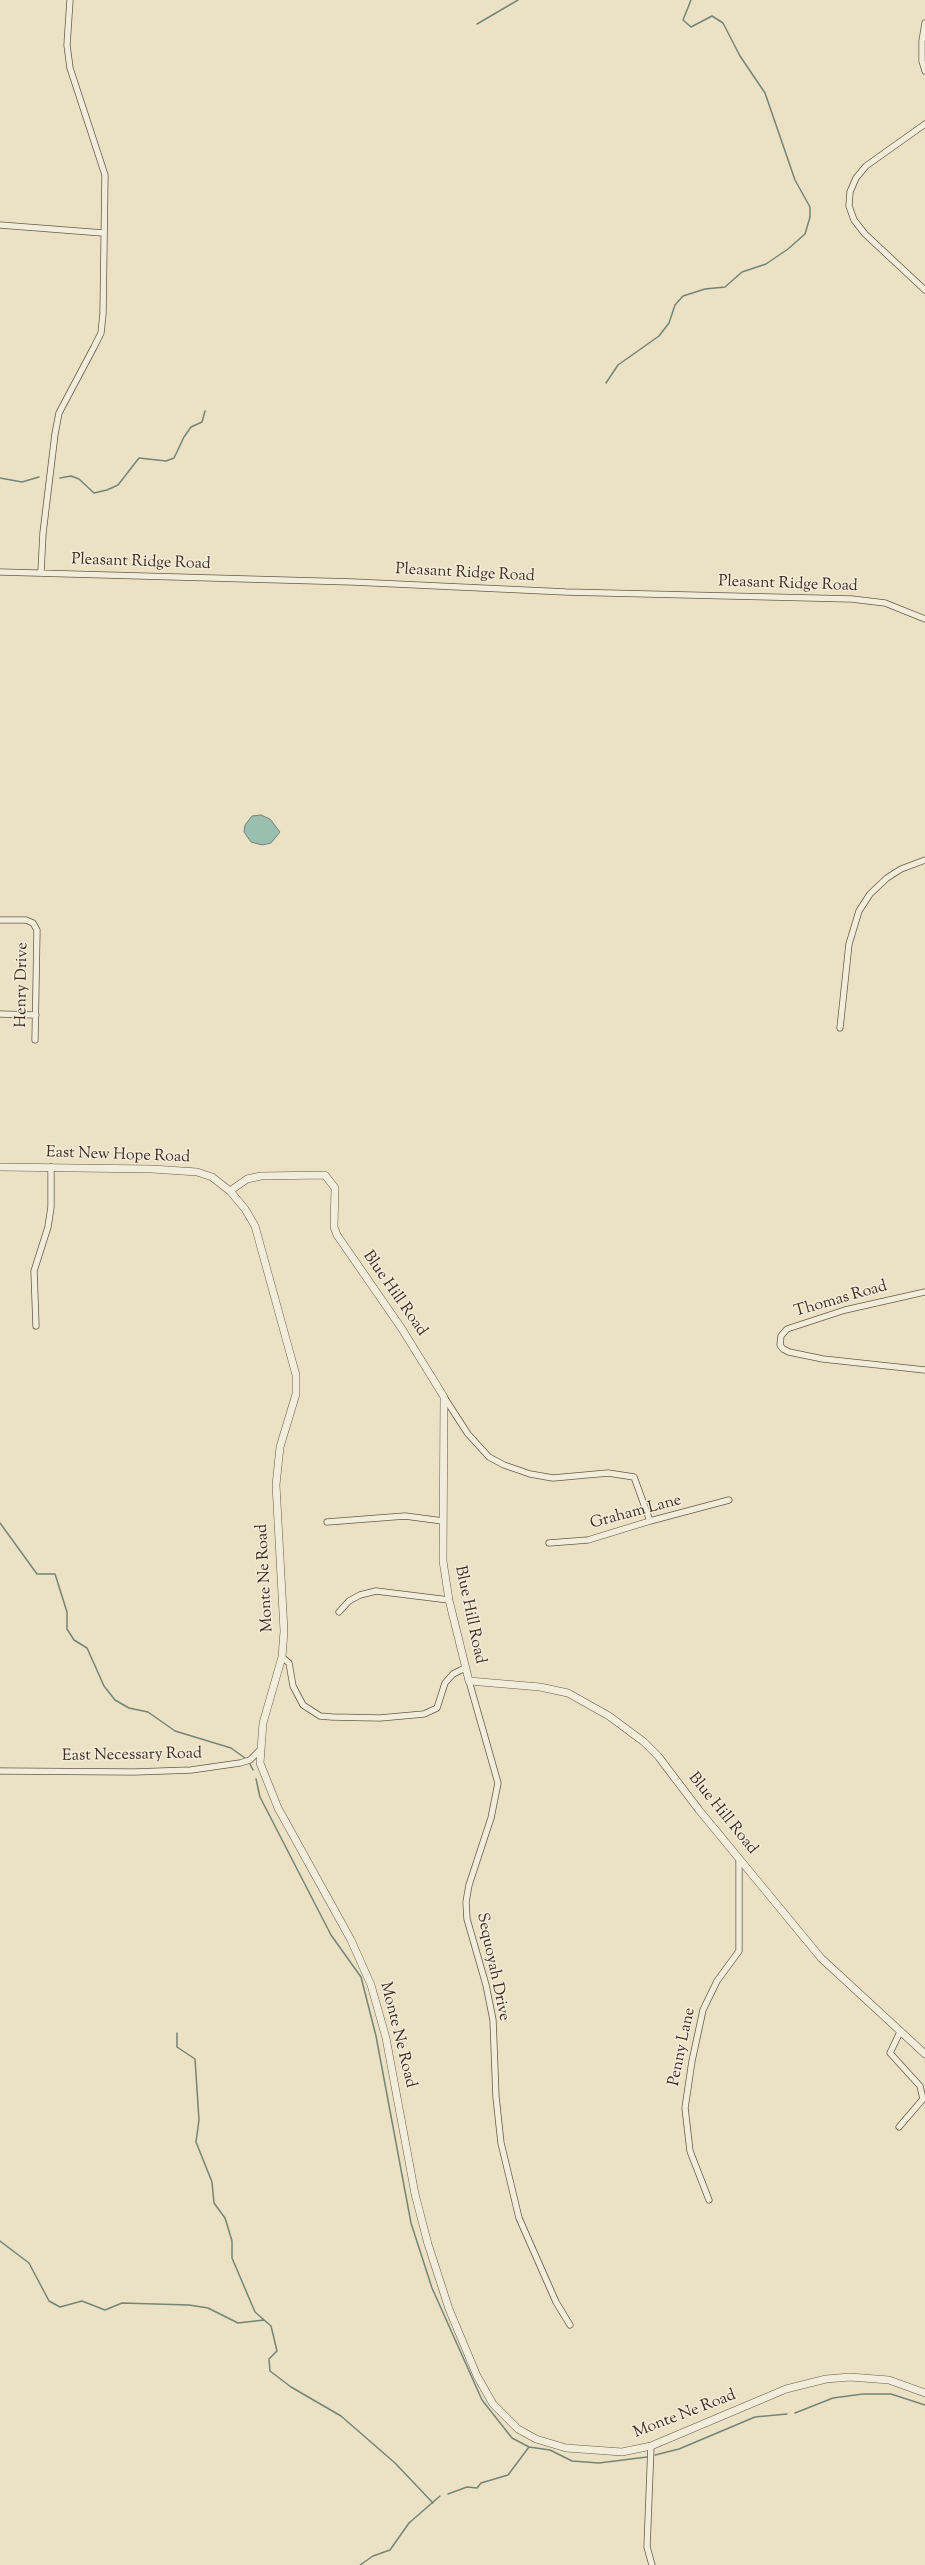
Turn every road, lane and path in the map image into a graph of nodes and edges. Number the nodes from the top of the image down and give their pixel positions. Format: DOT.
graph roads {
  1 [pos="70,0"];
  2 [pos="925,23"];
  3 [pos="925,71"];
  4 [pos="925,124"];
  5 [pos="0,225"];
  6 [pos="103,233"];
  7 [pos="925,290"];
  8 [pos="0,572"];
  9 [pos="41,572"];
  10 [pos="925,619"];
  11 [pos="925,860"];
  12 [pos="0,920"];
  13 [pos="0,1014"];
  14 [pos="36,1015"];
  15 [pos="840,1028"];
  16 [pos="35,1040"];
  17 [pos="0,1167"];
  18 [pos="51,1167"];
  19 [pos="230,1191"];
  20 [pos="925,1292"];
  21 [pos="36,1326"];
  22 [pos="925,1370"];
  23 [pos="444,1397"];
  24 [pos="729,1500"];
  25 [pos="443,1521"];
  26 [pos="650,1521"];
  27 [pos="327,1522"];
  28 [pos="548,1543"];
  29 [pos="449,1600"];
  30 [pos="339,1612"];
  31 [pos="282,1657"];
  32 [pos="465,1668"];
  33 [pos="469,1681"];
  34 [pos="259,1751"];
  35 [pos="0,1771"];
  36 [pos="739,1858"];
  37 [pos="900,2032"];
  38 [pos="925,2054"];
  39 [pos="899,2127"];
  40 [pos="709,2200"];
  41 [pos="570,2325"];
  42 [pos="925,2393"];
  43 [pos="651,2446"];
  44 [pos="652,2565"];
  1 -- 6 [label="street"];
  2 -- 3 [label="street"];
  4 -- 7 [label="street"];
  5 -- 6 [label="street"];
  6 -- 9 [label="street"];
  8 -- 9 [label="street, Pleasant Ridge Road"];
  9 -- 10 [label="street, Pleasant Ridge Road"];
  11 -- 15 [label="street"];
  12 -- 14 [label="street, Henry Drive"];
  13 -- 14 [label="street"];
  14 -- 16 [label="street, Henry Drive"];
  17 -- 18 [label="street, East New Hope Road"];
  18 -- 19 [label="street, East New Hope Road"];
  18 -- 21 [label="street"];
  19 -- 23 [label="street, Blue Hill Road"];
  19 -- 31 [label="street, Monte Ne Road"];
  20 -- 22 [label="street, Thomas Road"];
  23 -- 25 [label="street, Blue Hill Road"];
  23 -- 26 [label="street"];
  24 -- 26 [label="street, Graham Lane"];
  25 -- 27 [label="street"];
  25 -- 29 [label="street, Blue Hill Road"];
  26 -- 28 [label="street, Graham Lane"];
  29 -- 30 [label="street"];
  29 -- 32 [label="street, Blue Hill Road"];
  31 -- 32 [label="street"];
  31 -- 34 [label="street, Monte Ne Road"];
  32 -- 33 [label="street, Blue Hill Road"];
  33 -- 36 [label="street, Blue Hill Road"];
  33 -- 41 [label="street, Sequoyah Drive"];
  34 -- 35 [label="street, East Necessary Road"];
  34 -- 43 [label="street, Monte Ne Road"];
  36 -- 37 [label="street, Blue Hill Road"];
  36 -- 40 [label="street, Penny Lane"];
  37 -- 38 [label="street, Blue Hill Road"];
  37 -- 39 [label="street"];
  42 -- 43 [label="street, Monte Ne Road"];
  43 -- 44 [label="street"];
}
